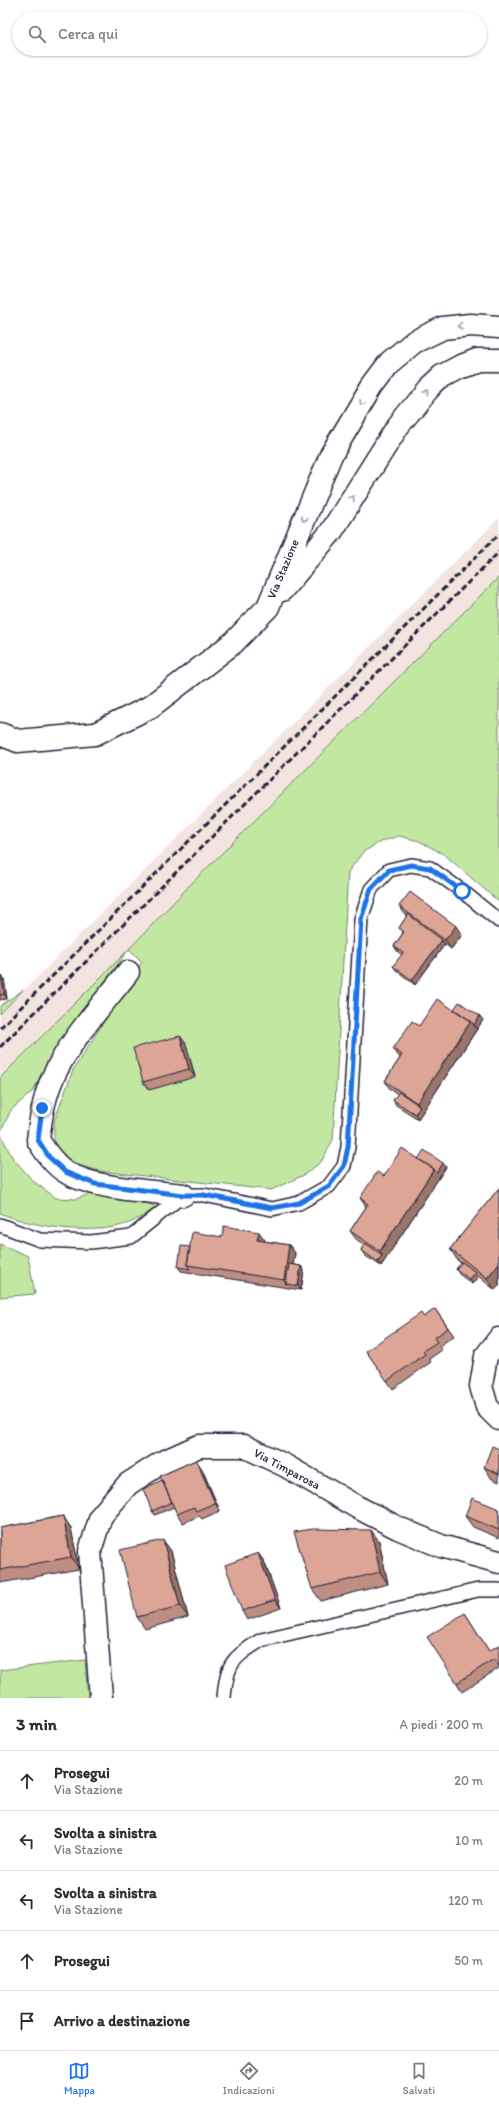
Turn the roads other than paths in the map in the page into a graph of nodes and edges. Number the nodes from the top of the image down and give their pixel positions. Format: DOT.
graph roads {
  1 [pos="499,327"];
  2 [pos="499,360"];
  3 [pos="268,606"];
  4 [pos="0,734"];
  5 [pos="499,921"];
  6 [pos="128,972"];
  7 [pos="183,1195"];
  8 [pos="0,1225"];
  9 [pos="499,1339"];
  10 [pos="499,1418"];
  11 [pos="499,1562"];
  12 [pos="499,1590"];
  13 [pos="101,1698"];
  14 [pos="224,1698"];
  1 -- 3 [label="main road, Via Stazione, one-way"];
  3 -- 2 [label="main road, one-way"];
  3 -- 4 [label="main road, Via Stazione"];
  5 -- 7 [label="lane"];
  6 -- 7 [label="main road"];
  7 -- 8 [label="lane"];
  9 -- 10 [label="main road"];
  11 -- 13 [label="main road, Via Timparosa"];
  12 -- 14 [label="lane"];
}
